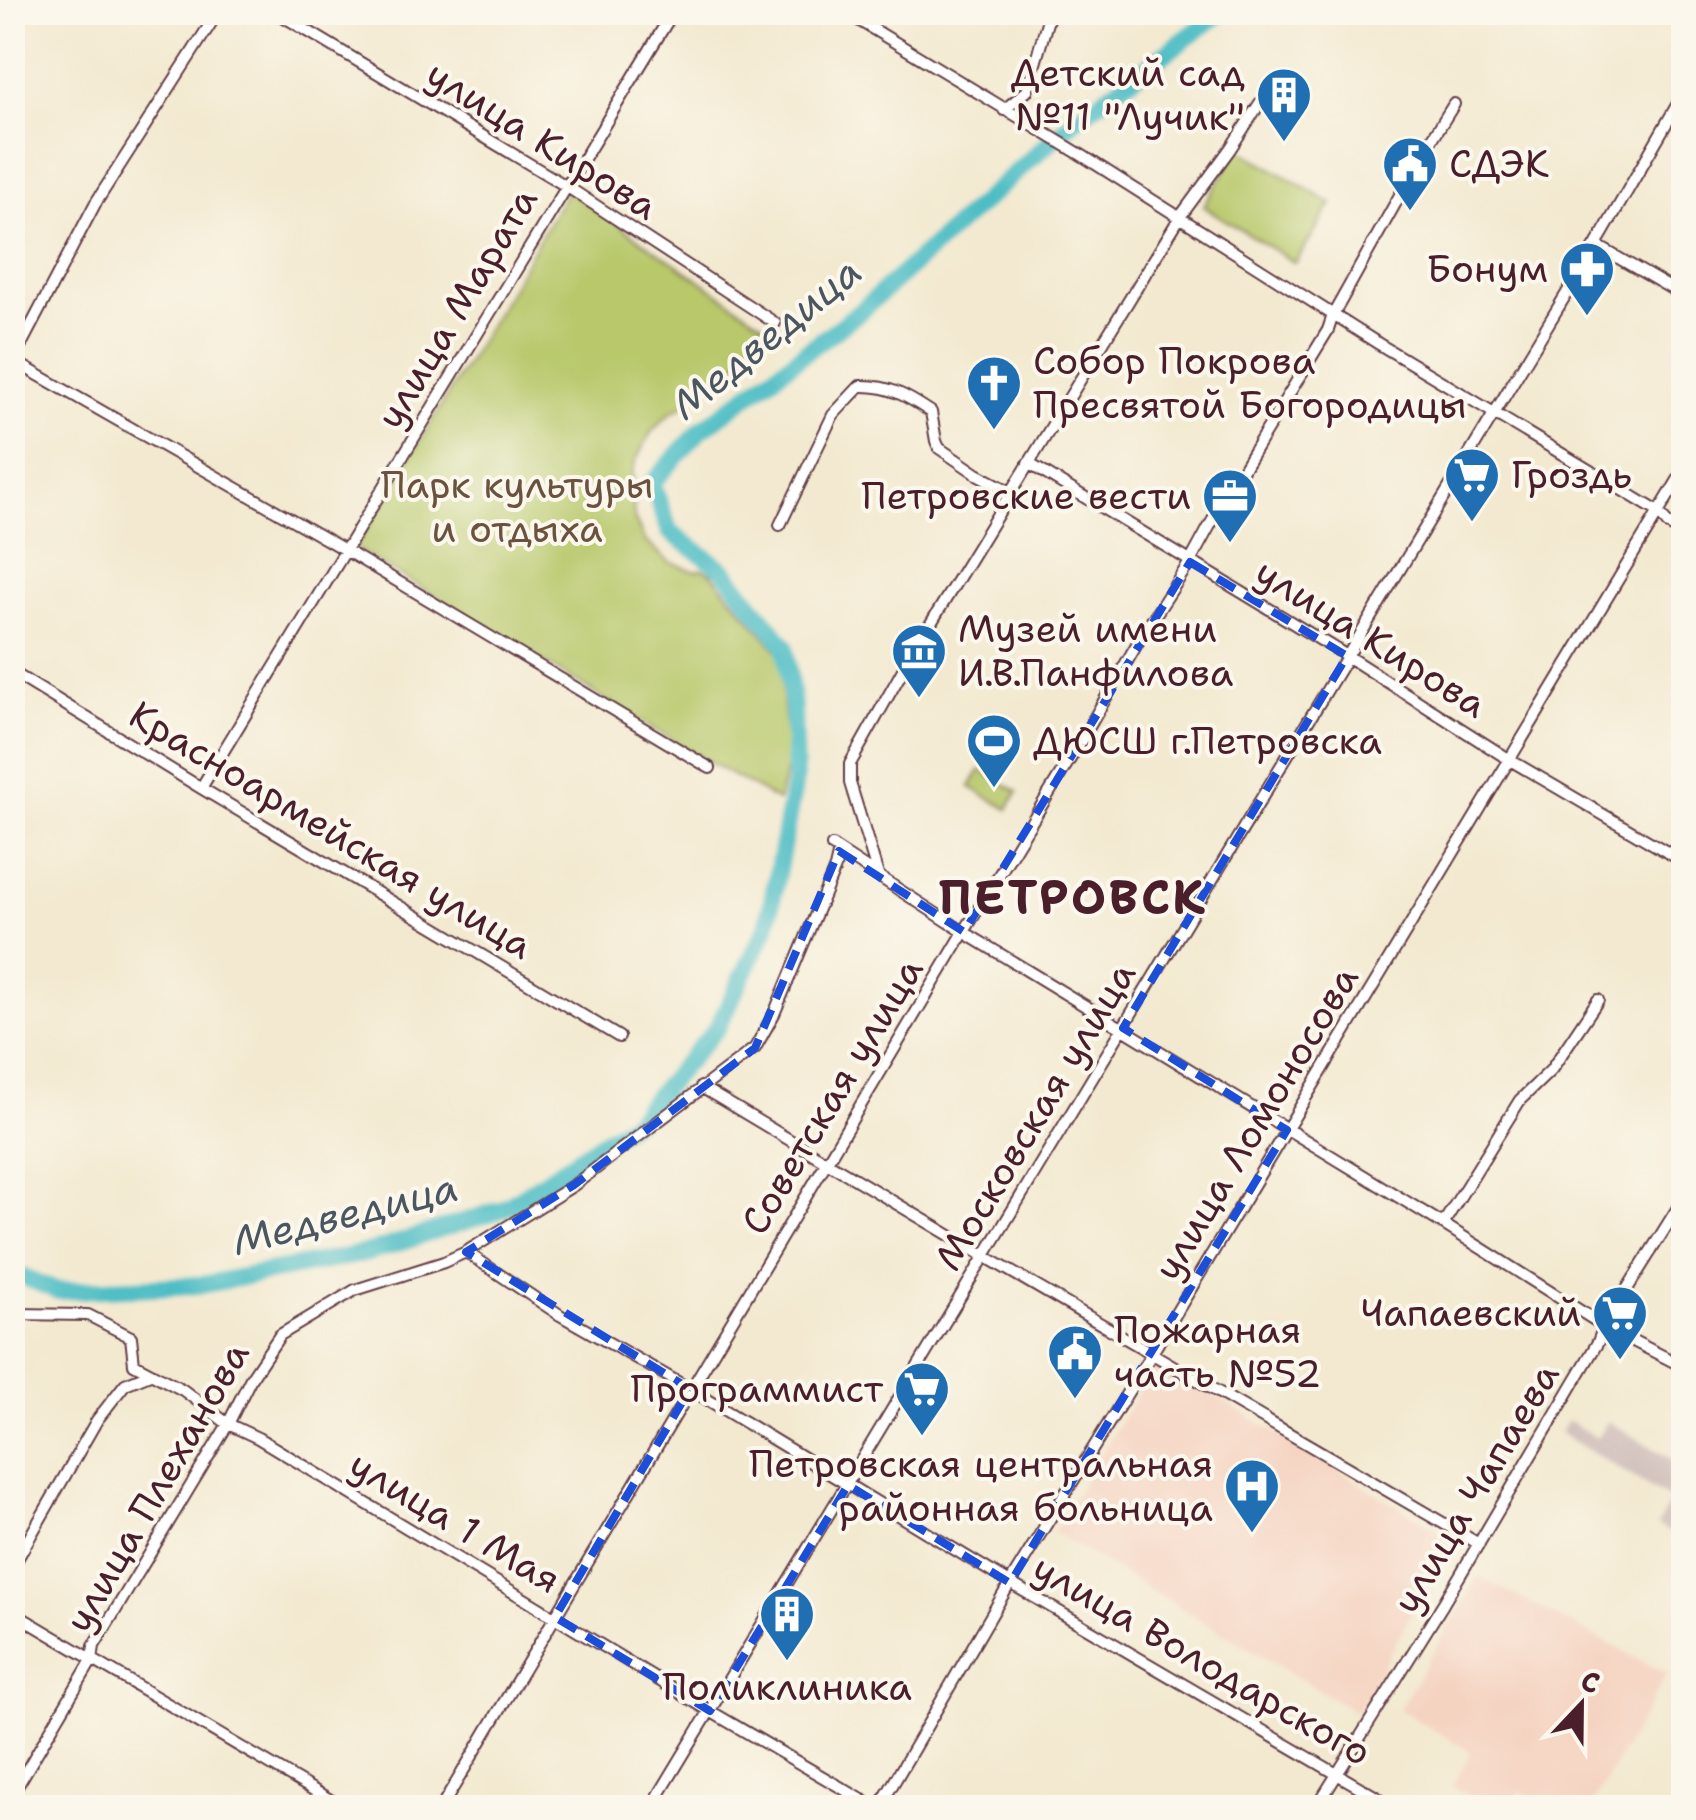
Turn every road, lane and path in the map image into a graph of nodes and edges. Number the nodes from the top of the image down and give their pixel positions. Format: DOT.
graph roads {
  1 [pos="218,12"];
  2 [pos="276,12"];
  3 [pos="674,12"];
  4 [pos="844,12"];
  5 [pos="1050,12"];
  6 [pos="1684,93"];
  7 [pos="1260,104"];
  8 [pos="1454,104"];
  9 [pos="1006,110"];
  10 [pos="566,186"];
  11 [pos="1180,216"];
  12 [pos="1596,245"];
  13 [pos="1684,296"];
  14 [pos="1334,315"];
  15 [pos="775,323"];
  16 [pos="13,361"];
  17 [pos="1494,412"];
  18 [pos="1028,463"];
  19 [pos="1684,470"];
  20 [pos="1011,492"];
  21 [pos="1657,511"];
  22 [pos="780,526"];
  23 [pos="1684,534"];
  24 [pos="345,550"];
  25 [pos="1190,562"];
  26 [pos="1347,656"];
  27 [pos="12,672"];
  28 [pos="1510,760"];
  29 [pos="710,768"];
  30 [pos="201,788"];
  31 [pos="1684,862"];
  32 [pos="878,876"];
  33 [pos="964,932"];
  34 [pos="1598,1000"];
  35 [pos="1123,1028"];
  36 [pos="620,1037"];
  37 [pos="701,1087"];
  38 [pos="1287,1130"];
  39 [pos="828,1161"];
  40 [pos="1684,1198"];
  41 [pos="1443,1224"];
  42 [pos="466,1252"];
  43 [pos="986,1257"];
  44 [pos="12,1314"];
  45 [pos="1604,1326"];
  46 [pos="1152,1353"];
  47 [pos="1684,1368"];
  48 [pos="150,1374"];
  49 [pos="690,1389"];
  50 [pos="228,1424"];
  51 [pos="848,1485"];
  52 [pos="1479,1544"];
  53 [pos="12,1568"];
  54 [pos="1010,1583"];
  55 [pos="12,1612"];
  56 [pos="555,1616"];
  57 [pos="92,1660"];
  58 [pos="710,1710"];
  59 [pos="1337,1774"];
  60 [pos="12,1795"];
  61 [pos="344,1808"];
  62 [pos="442,1808"];
  63 [pos="651,1808"];
  64 [pos="878,1808"];
  65 [pos="1316,1808"];
  66 [pos="1396,1808"];
  1 -- 16 [label="street"];
  2 -- 10 [label="street, улица Кирова"];
  3 -- 10 [label="street, улица Марата"];
  4 -- 9 [label="street"];
  5 -- 9 [label="street"];
  6 -- 12 [label="street, Московская улица"];
  7 -- 11 [label="street"];
  8 -- 14 [label="street, Советская улица"];
  9 -- 11 [label="street"];
  10 -- 15 [label="street, улица Кирова"];
  10 -- 24 [label="street, улица Марата"];
  11 -- 14 [label="street"];
  11 -- 18 [label="street"];
  12 -- 13 [label="street"];
  12 -- 17 [label="street, Московская улица"];
  14 -- 17 [label="street"];
  14 -- 25 [label="street, Советская улица"];
  16 -- 24 [label="street"];
  17 -- 21 [label="street"];
  17 -- 26 [label="street, Московская улица"];
  18 -- 20 [label="street"];
  18 -- 25 [label="street, улица Кирова"];
  19 -- 21 [label="street, улица Ломоносова"];
  20 -- 22 [label="street"];
  20 -- 32 [label="street"];
  21 -- 23 [label="street"];
  21 -- 28 [label="street, улица Ломоносова"];
  24 -- 29 [label="street"];
  24 -- 30 [label="street, улица Марата"];
  25 -- 26 [label="street, улица Кирова"];
  25 -- 33 [label="street, Советская улица"];
  26 -- 28 [label="street, улица Кирова"];
  26 -- 35 [label="street, Московская улица"];
  27 -- 30 [label="street, Красноармейская улица"];
  28 -- 31 [label="street, улица Кирова"];
  28 -- 38 [label="street, улица Ломоносова"];
  30 -- 36 [label="street, Красноармейская улица"];
  32 -- 33 [label="street"];
  32 -- 37 [label="street, улица Плеханова"];
  33 -- 35 [label="street"];
  33 -- 39 [label="street, Советская улица"];
  34 -- 41 [label="street"];
  35 -- 38 [label="street"];
  35 -- 43 [label="street, Московская улица"];
  37 -- 39 [label="street"];
  37 -- 42 [label="street, улица Плеханова"];
  38 -- 41 [label="street"];
  38 -- 46 [label="street, улица Ломоносова"];
  39 -- 43 [label="street"];
  39 -- 49 [label="street, Советская улица"];
  40 -- 45 [label="street, улица Чапаева"];
  41 -- 45 [label="street"];
  42 -- 49 [label="street, улица Володарского"];
  42 -- 50 [label="street, улица Плеханова"];
  43 -- 46 [label="street"];
  43 -- 51 [label="street, Московская улица"];
  44 -- 48 [label="street"];
  45 -- 47 [label="street"];
  45 -- 52 [label="street, улица Чапаева"];
  46 -- 52 [label="street"];
  46 -- 54 [label="street, улица Ломоносова"];
  48 -- 50 [label="street, улица 1 Мая"];
  48 -- 53 [label="street"];
  49 -- 51 [label="street, улица Володарского"];
  49 -- 56 [label="street, Советская улица"];
  50 -- 56 [label="street, улица 1 Мая"];
  50 -- 57 [label="street, улица Плеханова"];
  51 -- 54 [label="street, улица Володарского"];
  51 -- 58 [label="street, Московская улица"];
  52 -- 59 [label="street, улица Чапаева"];
  54 -- 59 [label="street, улица Володарского"];
  54 -- 64 [label="street, улица Ломоносова"];
  55 -- 57 [label="street"];
  56 -- 58 [label="street, улица 1 Мая"];
  56 -- 62 [label="street, Советская улица"];
  57 -- 60 [label="street, улица Плеханова"];
  57 -- 61 [label="street"];
  58 -- 63 [label="street, Московская улица"];
  58 -- 64 [label="street, улица 1 Мая"];
  59 -- 65 [label="street, улица Чапаева"];
  59 -- 66 [label="street, улица Володарского"];
}
